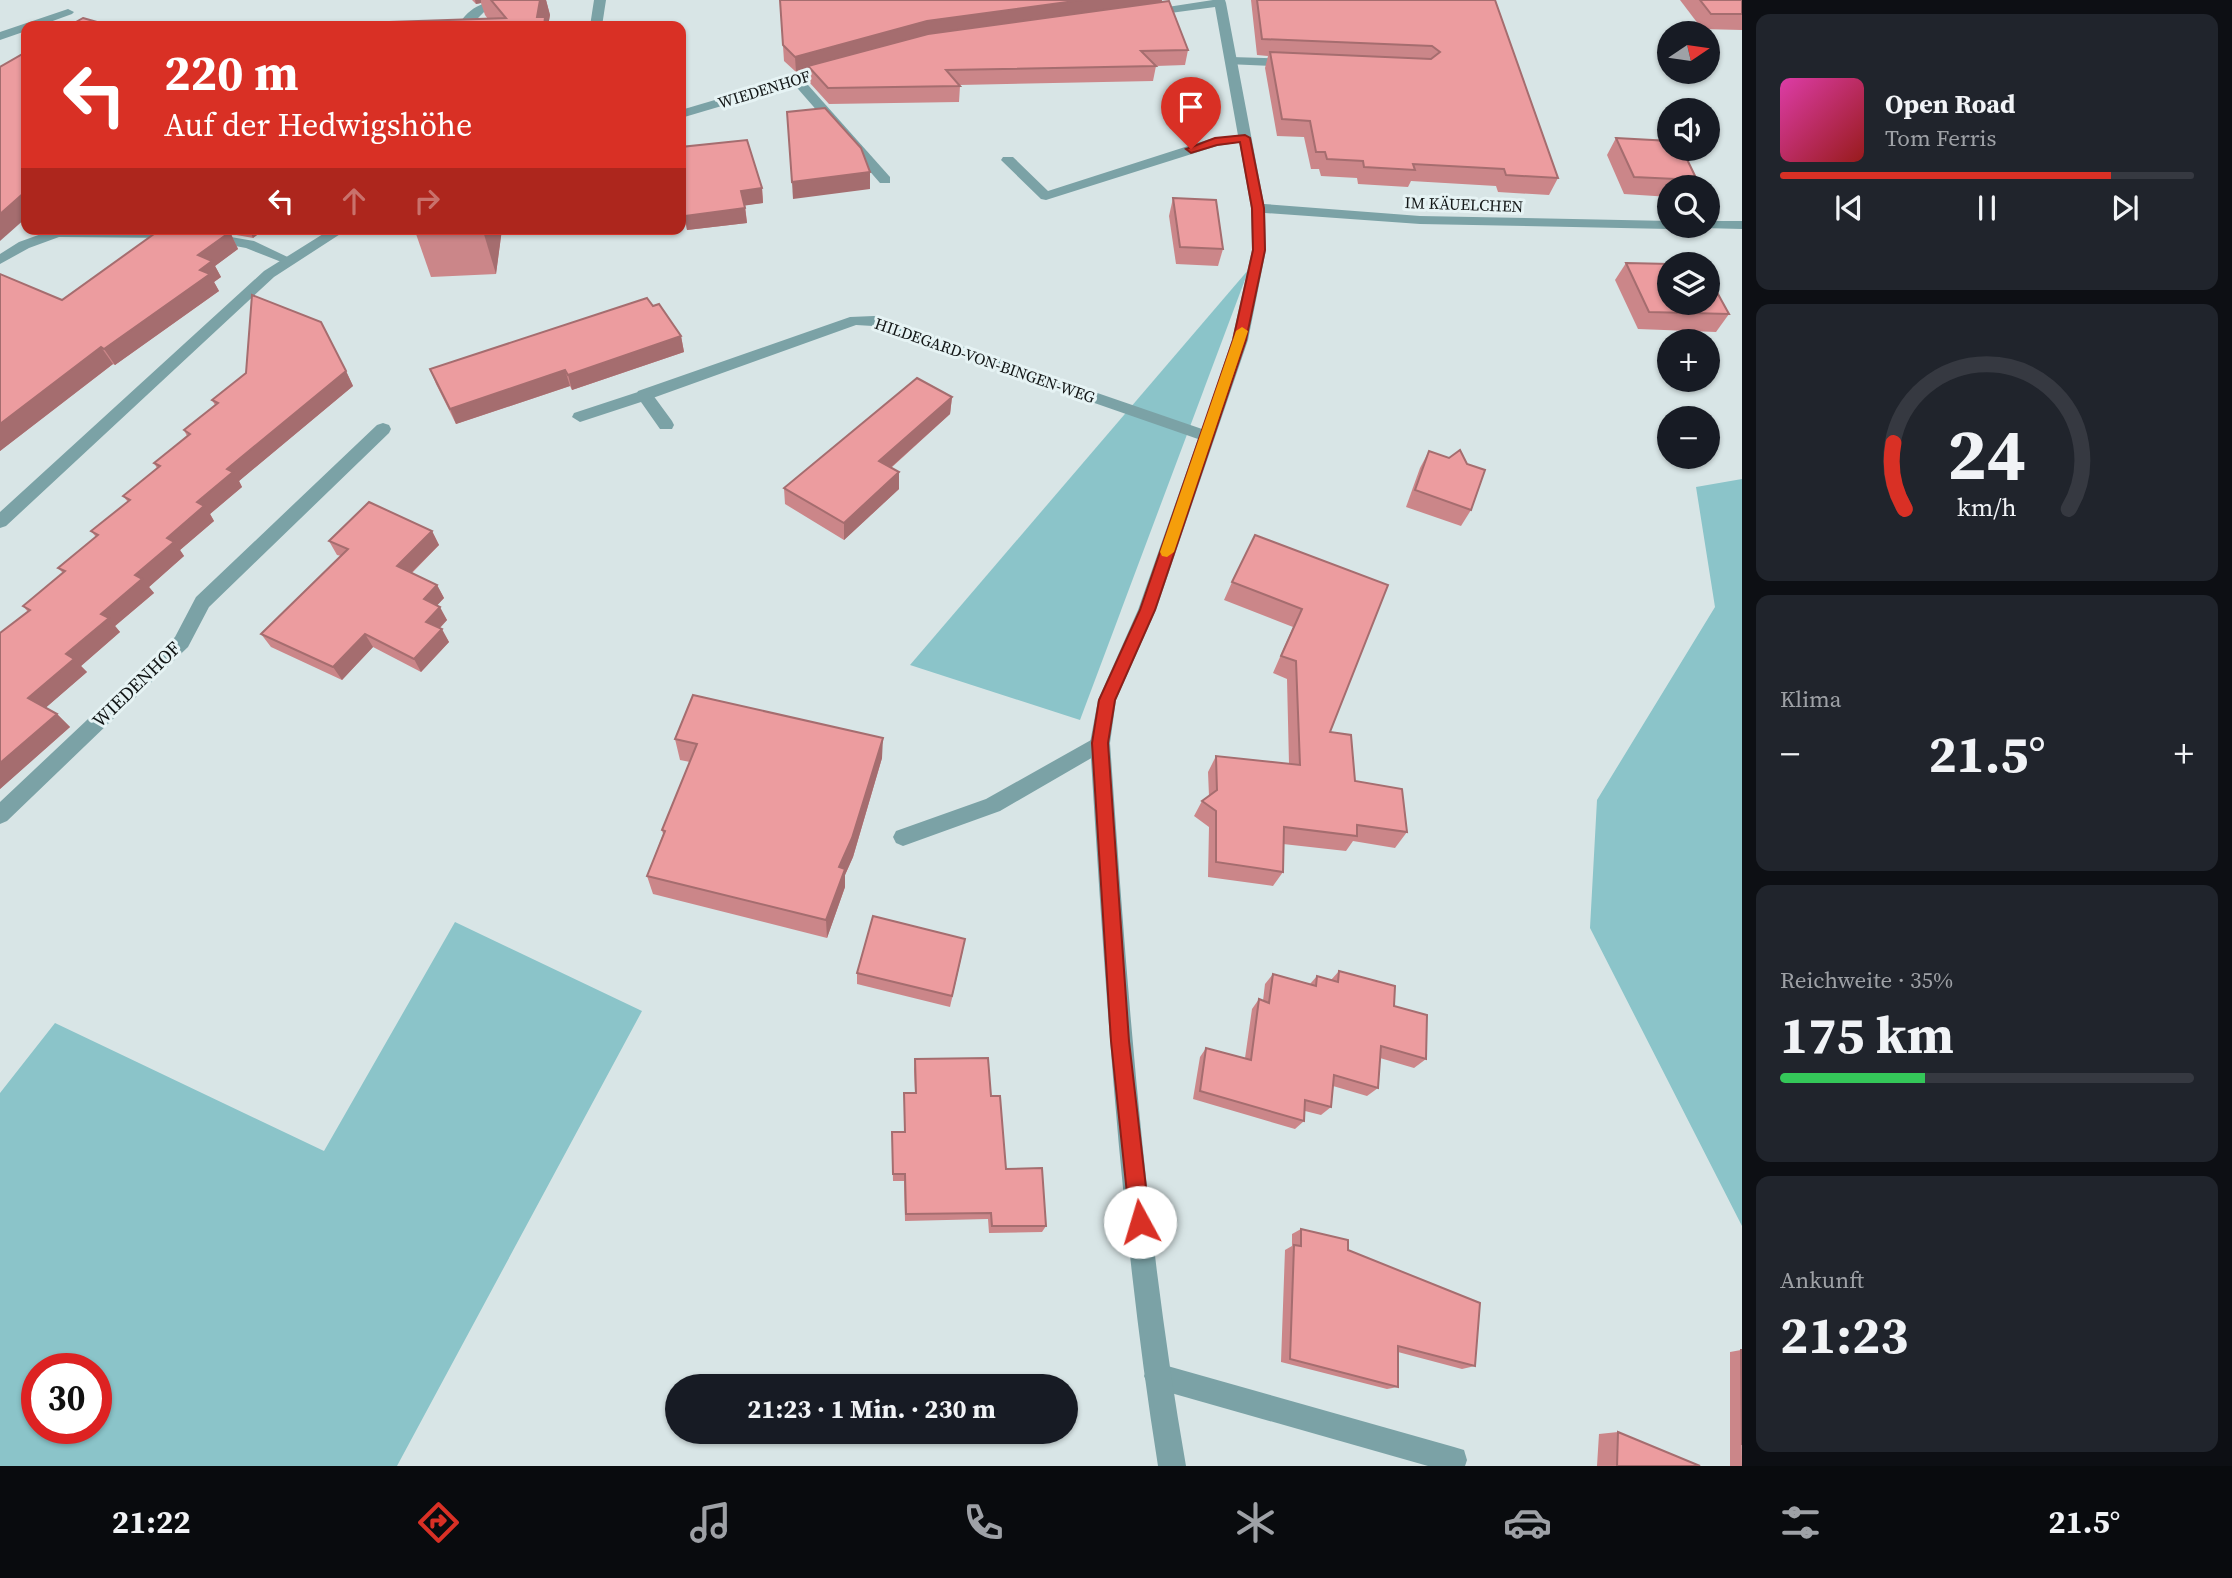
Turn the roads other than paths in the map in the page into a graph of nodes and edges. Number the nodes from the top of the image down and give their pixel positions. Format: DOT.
graph roads {
  1 [pos="504,0"];
  2 [pos="600,0"];
  3 [pos="1219,2"];
  4 [pos="68,12"];
  5 [pos="1140,14"];
  6 [pos="43,21"];
  7 [pos="466,21"];
  8 [pos="597,21"];
  9 [pos="21,29"];
  10 [pos="0,36"];
  11 [pos="1231,61"];
  12 [pos="1308,63"];
  13 [pos="840,66"];
  14 [pos="796,79"];
  15 [pos="686,112"];
  16 [pos="1245,138"];
  17 [pos="1008,160"];
  18 [pos="885,180"];
  19 [pos="1258,208"];
  20 [pos="1657,225"];
  21 [pos="1720,225"];
  22 [pos="1742,225"];
  23 [pos="49,235"];
  24 [pos="197,235"];
  25 [pos="331,235"];
  26 [pos="0,260"];
  27 [pos="289,261"];
  28 [pos="644,395"];
  29 [pos="580,417"];
  30 [pos="666,425"];
  31 [pos="383,429"];
  32 [pos="1206,436"];
  33 [pos="0,522"];
  34 [pos="1100,743"];
  35 [pos="0,815"];
  36 [pos="903,837"];
  37 [pos="1157,1376"];
  38 [pos="1454,1460"];
  39 [pos="1172,1466"];
  1 -- 7 [label="street"];
  2 -- 8 [label="street"];
  3 -- 5 [label="street"];
  3 -- 11 [label="street"];
  4 -- 6 [label="street"];
  9 -- 10 [label="street"];
  11 -- 12 [label="street"];
  11 -- 16 [label="street"];
  13 -- 14 [label="street, WIEDENHOF"];
  14 -- 15 [label="street, WIEDENHOF"];
  14 -- 18 [label="street"];
  16 -- 17 [label="street"];
  16 -- 19 [label="street"];
  19 -- 20 [label="street, IM KÄUELCHEN"];
  19 -- 32 [label="street"];
  21 -- 22 [label="street"];
  23 -- 26 [label="street"];
  24 -- 27 [label="street"];
  25 -- 27 [label="street"];
  27 -- 33 [label="street"];
  28 -- 29 [label="street, HILDEGARD-VON-BINGEN-WEG"];
  28 -- 30 [label="street"];
  28 -- 32 [label="street, HILDEGARD-VON-BINGEN-WEG"];
  31 -- 35 [label="street, WIEDENHOF"];
  32 -- 34 [label="street"];
  34 -- 36 [label="street"];
  34 -- 37 [label="street"];
  37 -- 38 [label="street"];
  37 -- 39 [label="street"];
}
